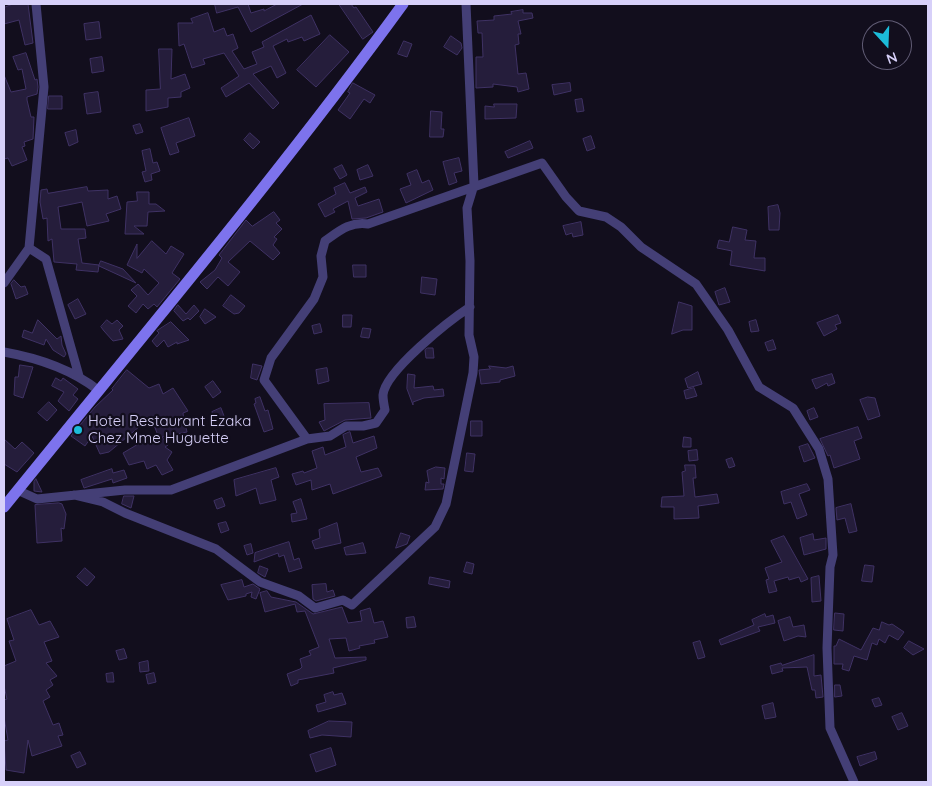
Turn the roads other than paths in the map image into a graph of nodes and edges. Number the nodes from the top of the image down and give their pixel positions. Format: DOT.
graph roads {
  1 [pos="36,4"];
  2 [pos="403,4"];
  3 [pos="466,4"];
  4 [pos="474,186"];
  5 [pos="29,248"];
  6 [pos="4,282"];
  7 [pos="470,307"];
  8 [pos="4,352"];
  9 [pos="79,376"];
  10 [pos="98,390"];
  11 [pos="307,439"];
  12 [pos="17,490"];
  13 [pos="74,495"];
  14 [pos="4,507"];
  15 [pos="854,782"];
  1 -- 5 [label="street"];
  2 -- 10 [label="street"];
  3 -- 4 [label="street"];
  4 -- 7 [label="street"];
  4 -- 11 [label="street"];
  4 -- 15 [label="street"];
  5 -- 6 [label="street"];
  5 -- 9 [label="street"];
  7 -- 11 [label="street"];
  7 -- 13 [label="street"];
  8 -- 9 [label="street"];
  9 -- 10 [label="street"];
  10 -- 12 [label="street"];
  11 -- 13 [label="street"];
  12 -- 13 [label="street"];
  12 -- 14 [label="street"];
}
